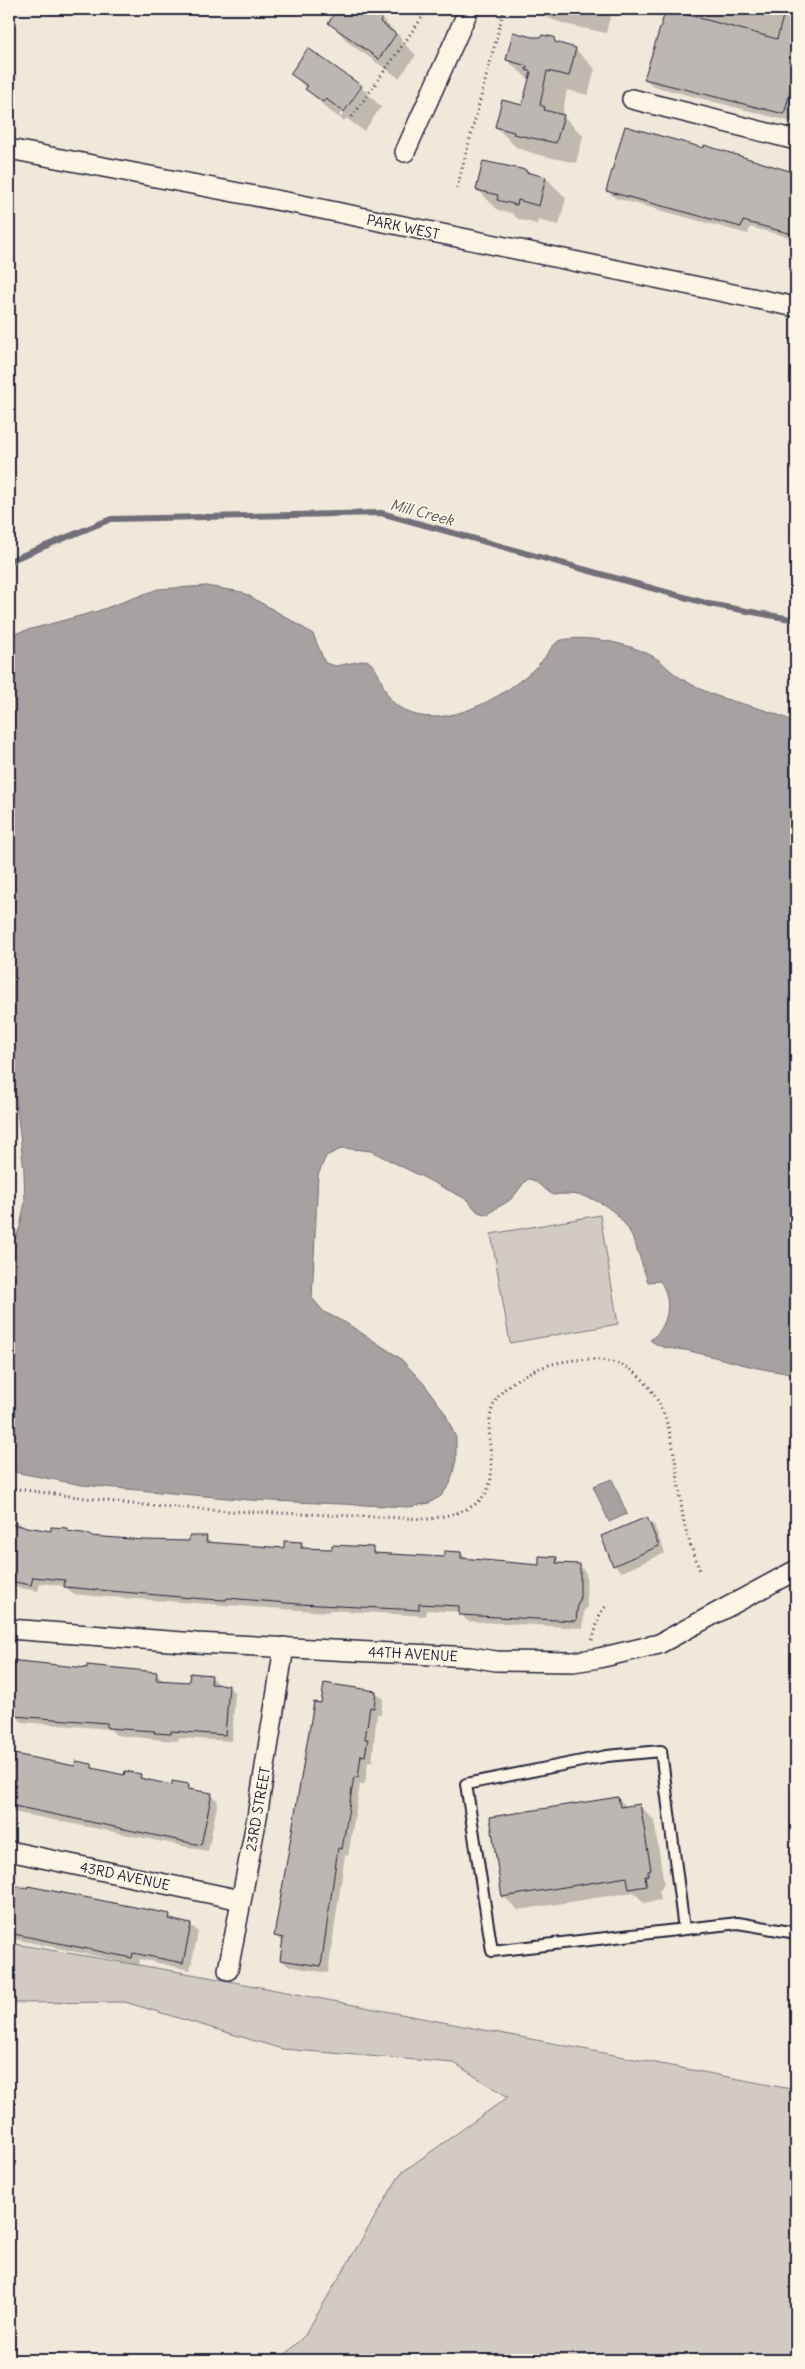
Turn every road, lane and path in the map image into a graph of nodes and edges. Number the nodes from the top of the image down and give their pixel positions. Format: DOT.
graph roads {
  1 [pos="428,9"];
  2 [pos="469,9"];
  3 [pos="504,9"];
  4 [pos="632,99"];
  5 [pos="352,117"];
  6 [pos="796,140"];
  7 [pos="9,149"];
  8 [pos="405,152"];
  9 [pos="457,188"];
  10 [pos="796,306"];
  11 [pos="9,1488"];
  12 [pos="796,1570"];
  13 [pos="700,1571"];
  14 [pos="9,1629"];
  15 [pos="284,1648"];
  16 [pos="9,1851"];
  17 [pos="241,1900"];
  18 [pos="684,1929"];
  19 [pos="796,1933"];
  20 [pos="228,1970"];
  1 -- 5 [label="path"];
  2 -- 8 [label="street"];
  3 -- 9 [label="path"];
  4 -- 6 [label="street"];
  7 -- 10 [label="street, PARK WEST"];
  11 -- 13 [label="path"];
  12 -- 15 [label="street, 44TH AVENUE"];
  14 -- 15 [label="street, 44TH AVENUE"];
  15 -- 17 [label="street, 23RD STREET"];
  16 -- 17 [label="street, 43RD AVENUE"];
  17 -- 20 [label="street, 23RD STREET"];
  18 -- 18 [label="lane"];
  18 -- 19 [label="lane"];
}
